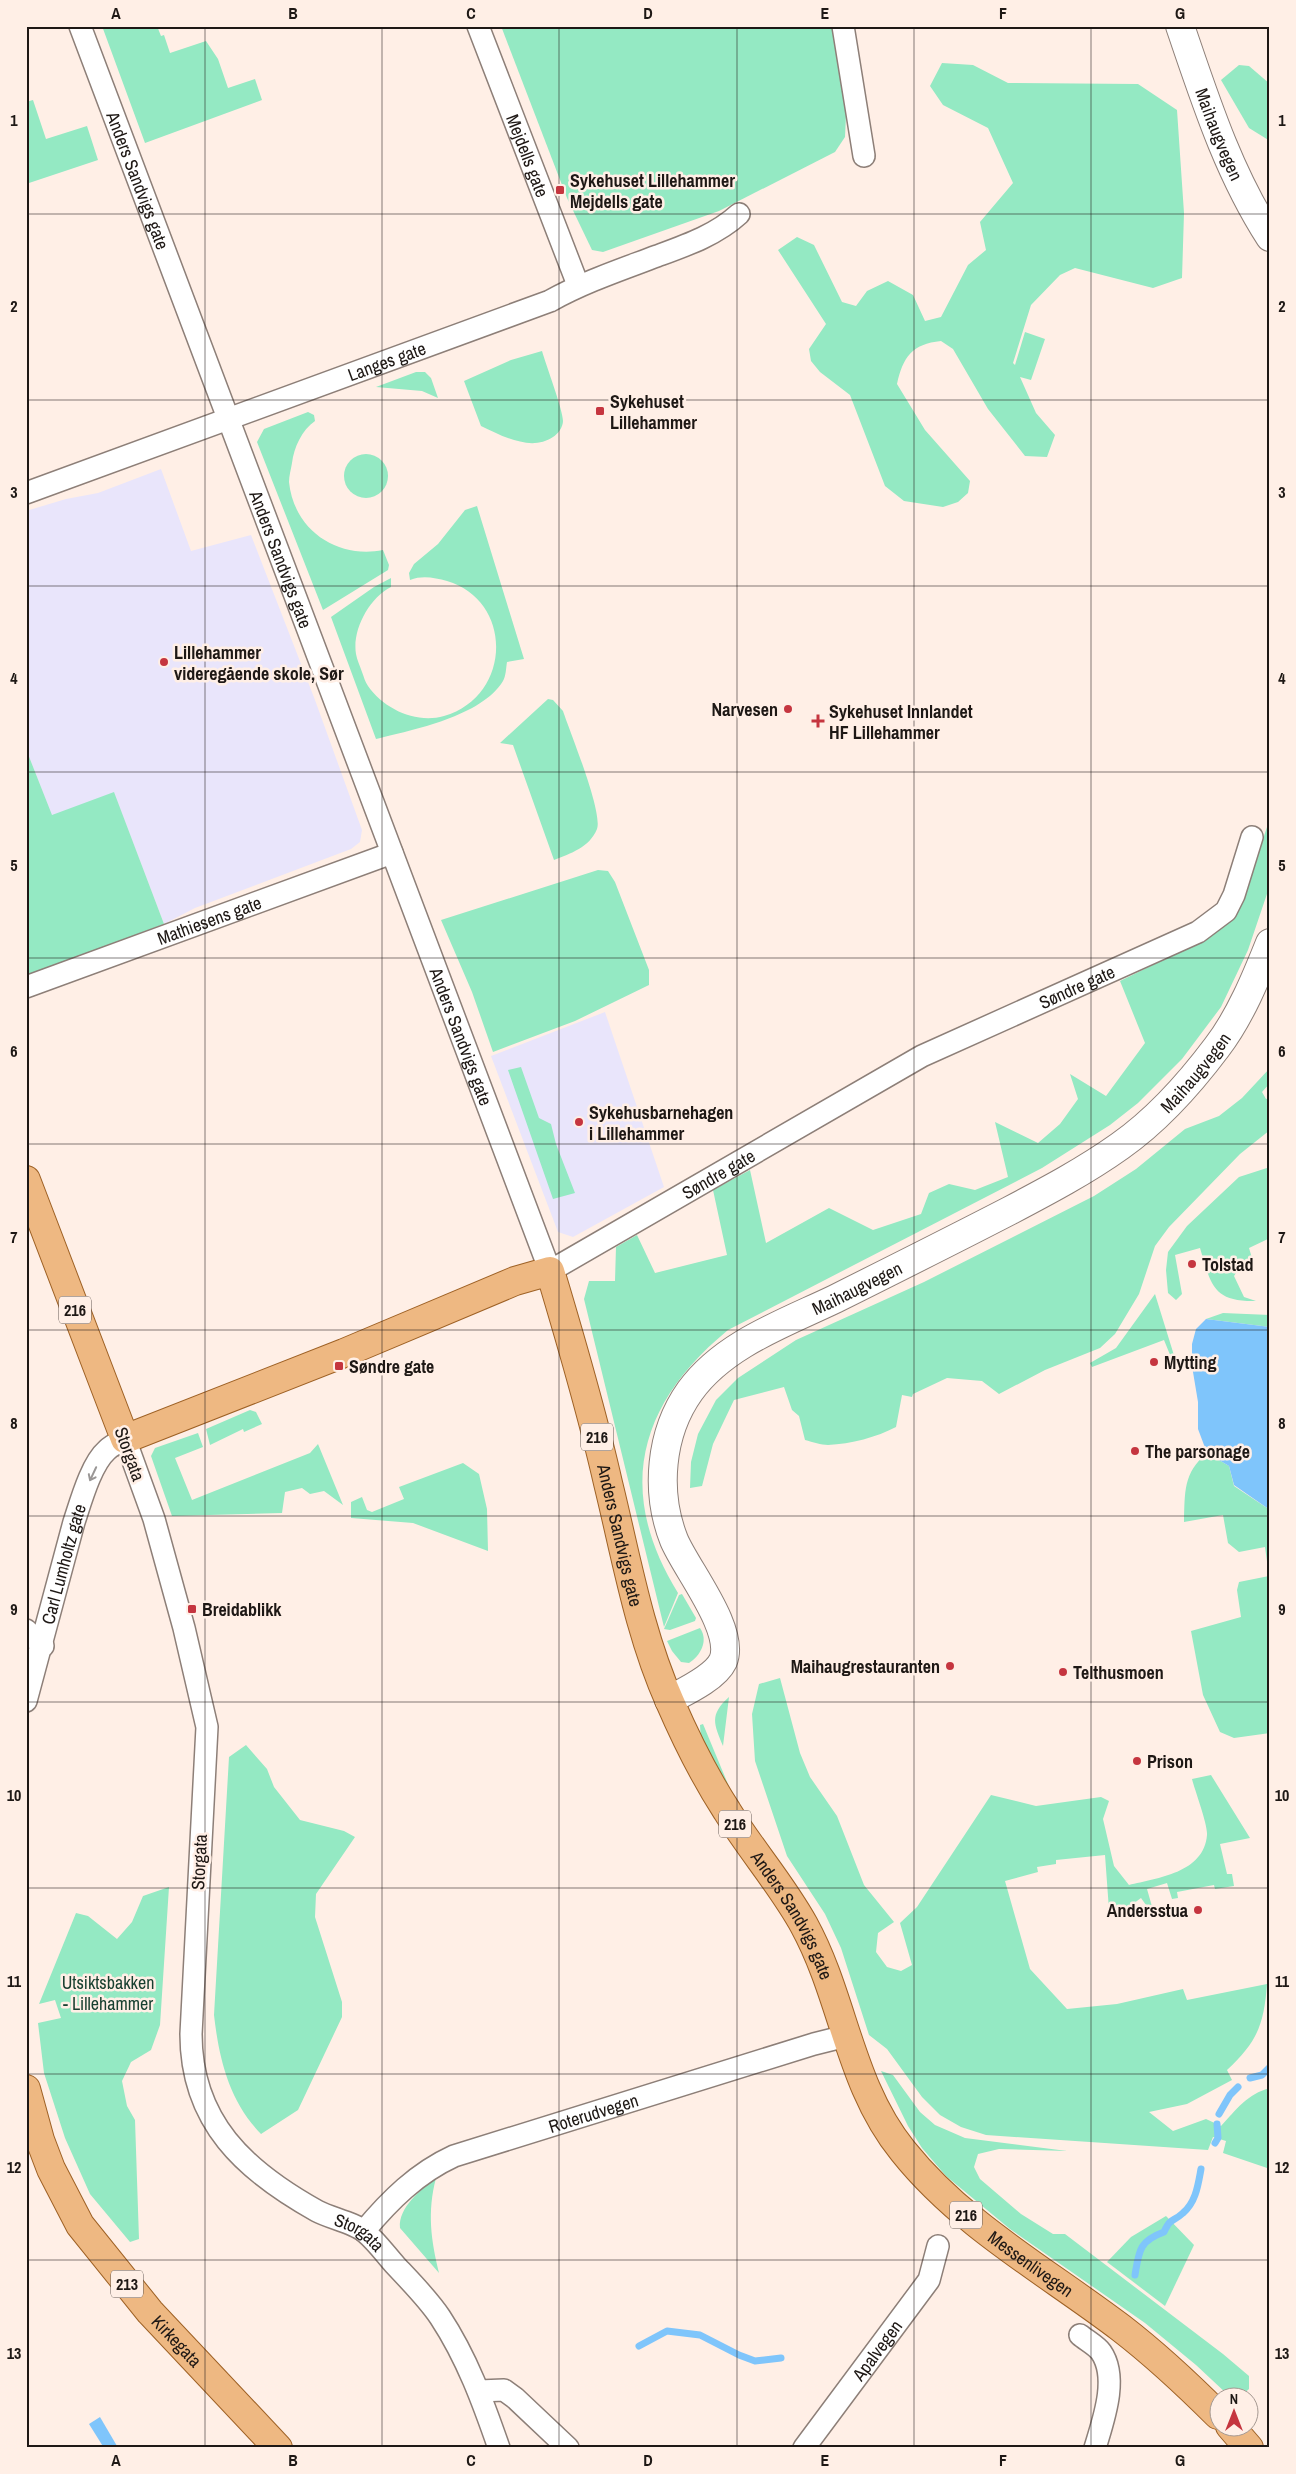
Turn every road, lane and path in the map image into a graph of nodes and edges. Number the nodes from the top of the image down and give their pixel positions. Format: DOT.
graph roads {
  1 [pos="80,26"];
  2 [pos="478,26"];
  3 [pos="843,26"];
  4 [pos="1180,26"];
  5 [pos="864,156"];
  6 [pos="739,214"];
  7 [pos="1270,237"];
  8 [pos="578,285"];
  9 [pos="227,418"];
  10 [pos="26,492"];
  11 [pos="1252,837"];
  12 [pos="392,853"];
  13 [pos="1270,943"];
  14 [pos="26,987"];
  15 [pos="26,1180"];
  16 [pos="550,1271"];
  17 [pos="124,1439"];
  18 [pos="26,1630"];
  19 [pos="42,1646"];
  20 [pos="669,1700"];
  21 [pos="26,1701"];
  22 [pos="846,2036"];
  23 [pos="26,2089"];
  24 [pos="364,2231"];
  25 [pos="938,2246"];
  26 [pos="1080,2335"];
  27 [pos="478,2391"];
  28 [pos="1208,2405"];
  29 [pos="1238,2436"];
  30 [pos="278,2448"];
  31 [pos="499,2448"];
  32 [pos="568,2448"];
  33 [pos="804,2448"];
  34 [pos="1095,2448"];
  35 [pos="1248,2448"];
  1 -- 9 [label="street, Anders Sandvigs gate"];
  2 -- 8 [label="street, Mejdells gate"];
  3 -- 5 [label="street"];
  4 -- 7 [label="street, Maihaugvegen"];
  6 -- 8 [label="street, Langes gate"];
  8 -- 9 [label="street, Langes gate"];
  9 -- 10 [label="street, Langes gate"];
  9 -- 12 [label="street, Anders Sandvigs gate"];
  11 -- 16 [label="street, Søndre gate"];
  12 -- 14 [label="street, Mathiesens gate"];
  12 -- 16 [label="street, Anders Sandvigs gate"];
  13 -- 20 [label="street, Maihaugvegen"];
  15 -- 17 [label="main road, Storgata / 216"];
  16 -- 17 [label="main road, Søndre gate"];
  16 -- 20 [label="main road, Anders Sandvigs gate / 216"];
  17 -- 19 [label="street, Carl Lumholtz gate, one-way"];
  17 -- 24 [label="street, Storgata"];
  18 -- 19 [label="street"];
  19 -- 21 [label="street, Carl Lumholtz gate"];
  20 -- 22 [label="main road, Anders Sandvigs gate / 216"];
  22 -- 24 [label="street, Roterudvegen"];
  22 -- 28 [label="main road, Messenlivegen / 216"];
  23 -- 30 [label="main road, Kirkegata / 213"];
  24 -- 27 [label="street, Storgata"];
  25 -- 33 [label="street, Apalvegen"];
  26 -- 34 [label="street"];
  27 -- 31 [label="street, Storgata"];
  27 -- 32 [label="street"];
  29 -- 35 [label="main road"];
}
